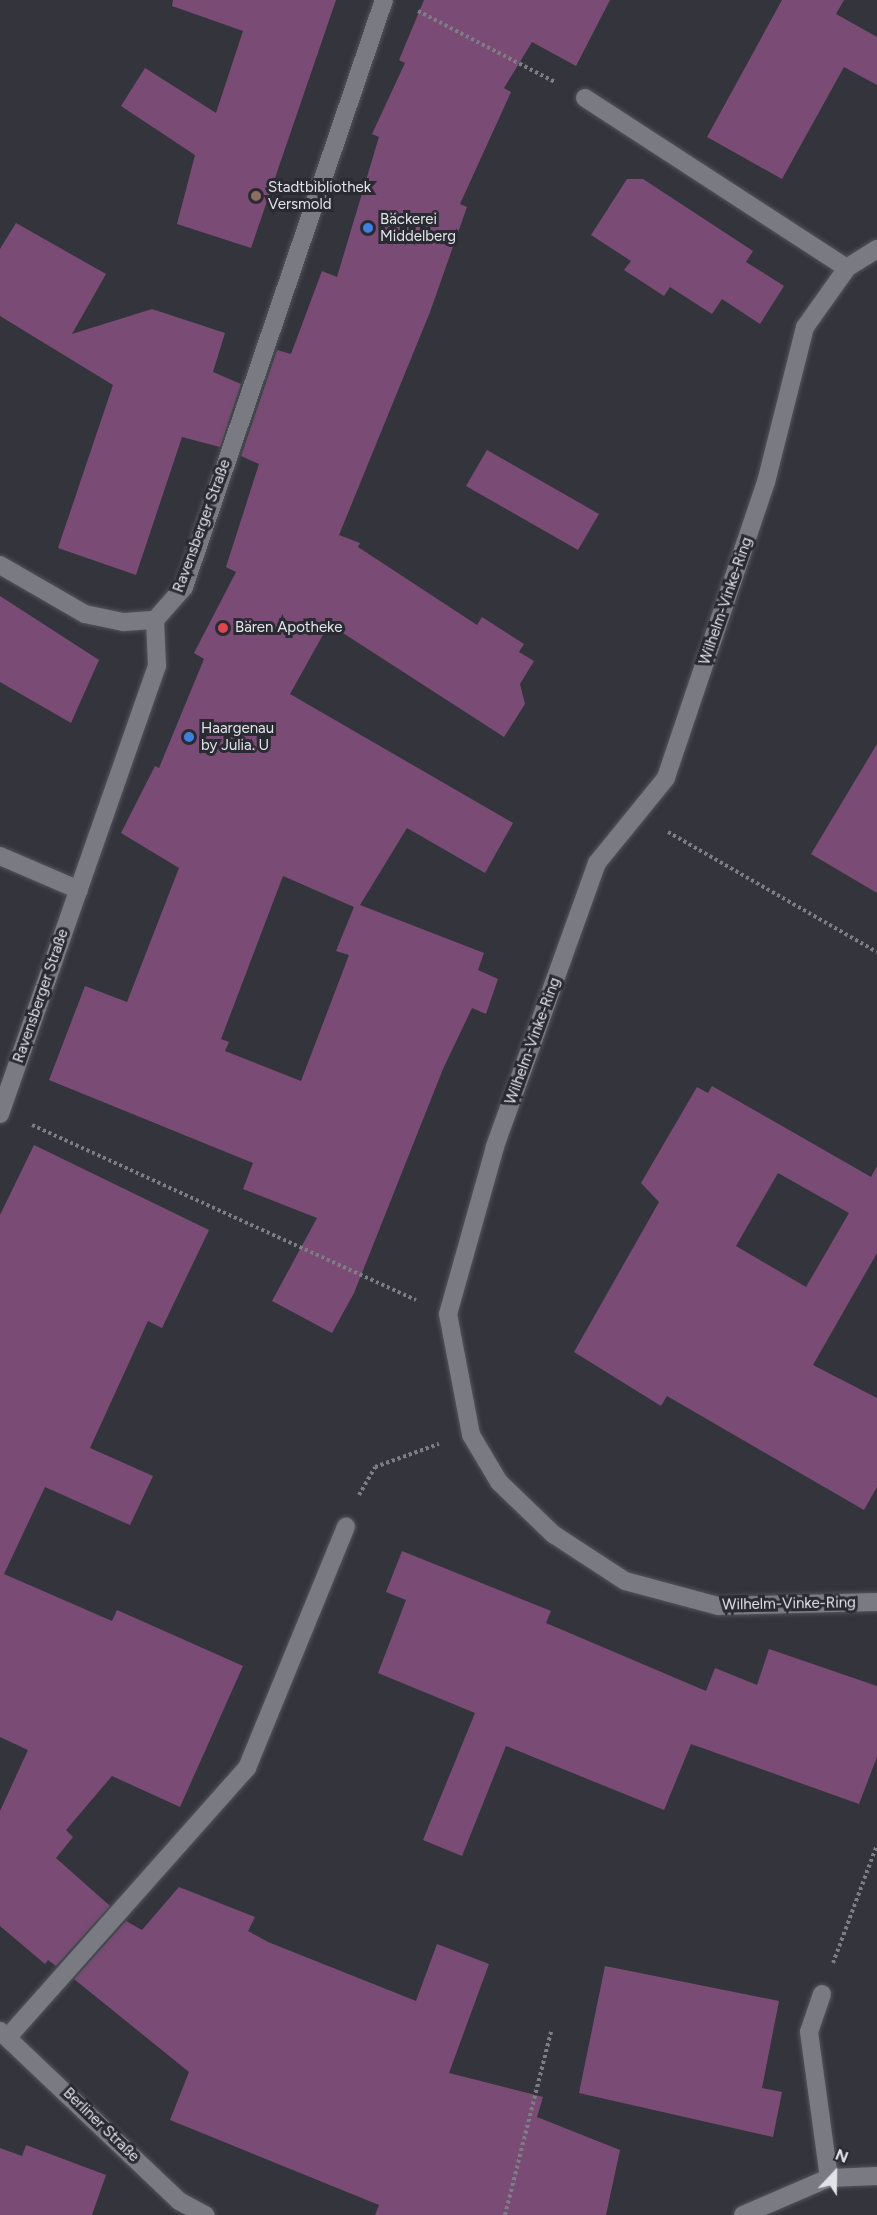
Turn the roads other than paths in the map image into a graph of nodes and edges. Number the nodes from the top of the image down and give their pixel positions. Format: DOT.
graph roads {
  1 [pos="384,0"];
  2 [pos="585,98"];
  3 [pos="877,249"];
  4 [pos="847,268"];
  5 [pos="0,565"];
  6 [pos="155,620"];
  7 [pos="0,856"];
  8 [pos="79,890"];
  9 [pos="1,1113"];
  10 [pos="346,1527"];
  11 [pos="877,1602"];
  12 [pos="822,1994"];
  13 [pos="4,2034"];
  14 [pos="877,2176"];
  15 [pos="829,2178"];
  16 [pos="173,2208"];
  17 [pos="205,2215"];
  18 [pos="743,2215"];
  1 -- 6 [label="street, Ravensberger Straße"];
  2 -- 4 [label="street"];
  3 -- 4 [label="street, Wilhelm-Vinke-Ring"];
  4 -- 11 [label="street, Wilhelm-Vinke-Ring"];
  5 -- 6 [label="street"];
  6 -- 8 [label="street, Ravensberger Straße"];
  7 -- 8 [label="street"];
  8 -- 9 [label="street, Ravensberger Straße"];
  10 -- 13 [label="street"];
  12 -- 15 [label="street"];
  13 -- 16 [label="street, Berliner Straße"];
  14 -- 15 [label="street"];
  15 -- 18 [label="street"];
  16 -- 17 [label="street, Berliner Straße"];
}
